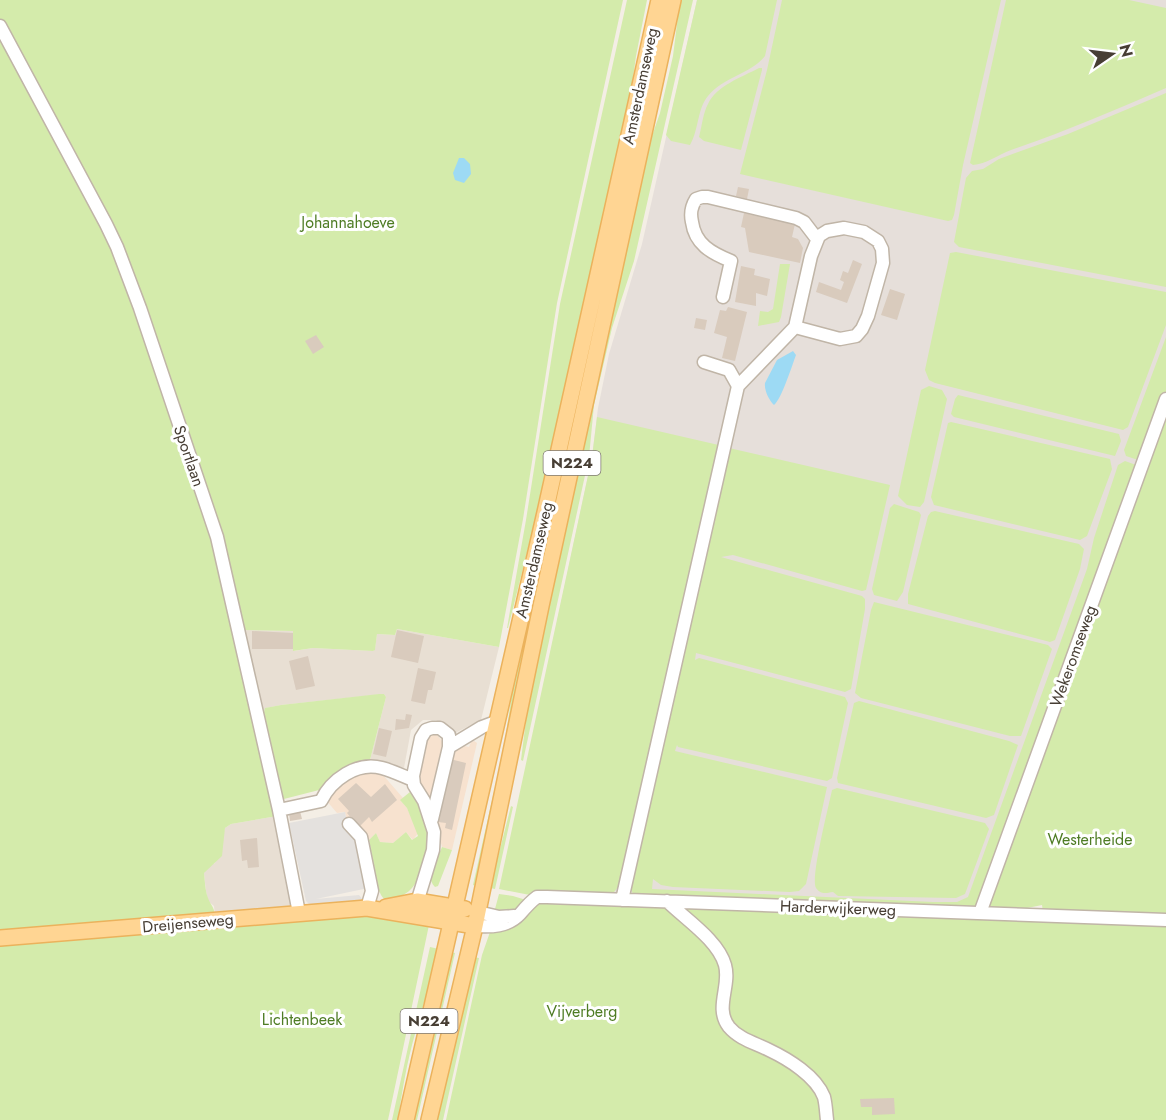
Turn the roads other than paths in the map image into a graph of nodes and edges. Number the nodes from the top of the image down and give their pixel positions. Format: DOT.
graph roads {
  1 [pos="658,0"];
  2 [pos="673,0"];
  3 [pos="0,26"];
  4 [pos="817,239"];
  5 [pos="723,297"];
  6 [pos="795,327"];
  7 [pos="704,362"];
  8 [pos="738,386"];
  9 [pos="1166,399"];
  10 [pos="498,721"];
  11 [pos="449,747"];
  12 [pos="413,780"];
  13 [pos="279,810"];
  14 [pos="431,820"];
  15 [pos="349,824"];
  16 [pos="622,900"];
  17 [pos="667,901"];
  18 [pos="455,907"];
  19 [pos="415,908"];
  20 [pos="372,909"];
  21 [pos="299,913"];
  22 [pos="980,913"];
  23 [pos="476,919"];
  24 [pos="1166,920"];
  25 [pos="452,923"];
  26 [pos="0,938"];
  27 [pos="406,1120"];
  28 [pos="429,1120"];
  29 [pos="827,1120"];
  1 -- 10 [label="main road, Amsterdamseweg / N224"];
  2 -- 23 [label="main road, Amsterdamseweg / N224"];
  3 -- 13 [label="street, Sportlaan"];
  4 -- 5 [label="street"];
  4 -- 6 [label="street"];
  4 -- 6 [label="street"];
  6 -- 8 [label="street"];
  7 -- 8 [label="street"];
  8 -- 16 [label="street"];
  9 -- 22 [label="street, Wekeromseweg"];
  10 -- 11 [label="street"];
  10 -- 18 [label="main road, Amsterdamseweg / N224"];
  11 -- 12 [label="street"];
  11 -- 14 [label="street"];
  12 -- 13 [label="street"];
  12 -- 14 [label="street"];
  13 -- 21 [label="street, Sportlaan"];
  14 -- 19 [label="street"];
  15 -- 20 [label="street"];
  16 -- 17 [label="street, Harderwijkerweg"];
  16 -- 23 [label="street, Harderwijkerweg"];
  17 -- 22 [label="street, Harderwijkerweg"];
  17 -- 29 [label="street"];
  18 -- 19 [label="main road, Dreijenseweg"];
  18 -- 23 [label="main road, Dreijenseweg"];
  18 -- 25 [label="main road, Amsterdamseweg / N224"];
  19 -- 20 [label="main road, Dreijenseweg"];
  19 -- 25 [label="main road, Dreijenseweg"];
  20 -- 21 [label="main road, Dreijenseweg"];
  21 -- 26 [label="main road, Dreijenseweg"];
  22 -- 24 [label="street, Harderwijkerweg"];
  23 -- 25 [label="main road, Dreijenseweg"];
  23 -- 28 [label="main road, Amsterdamseweg / N224"];
  25 -- 27 [label="main road, Amsterdamseweg / N224"];
}
